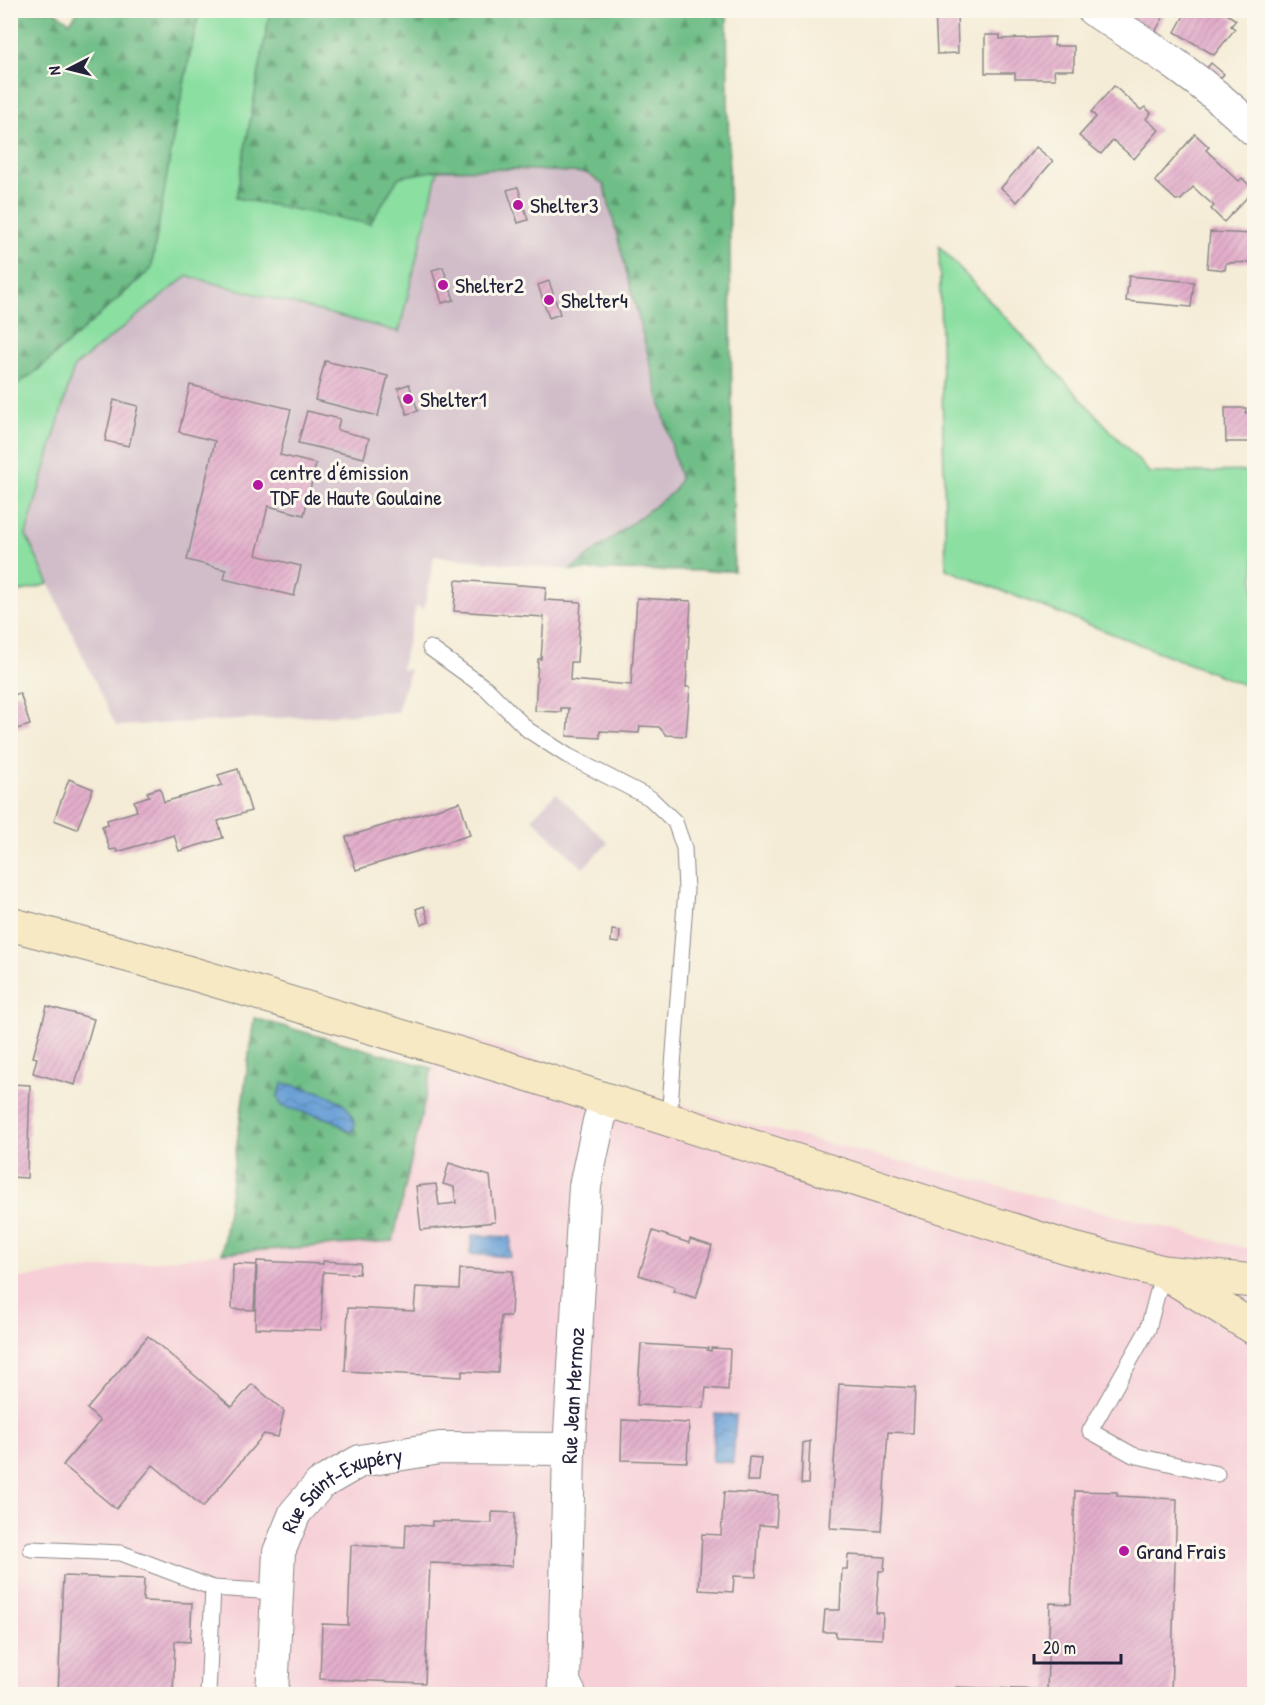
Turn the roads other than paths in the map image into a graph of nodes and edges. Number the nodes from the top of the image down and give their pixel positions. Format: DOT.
graph roads {
  1 [pos="1094,10"];
  2 [pos="1254,130"];
  3 [pos="430,648"];
  4 [pos="10,924"];
  5 [pos="606,1099"];
  6 [pos="669,1120"];
  7 [pos="1163,1272"];
  8 [pos="1254,1281"];
  9 [pos="1254,1328"];
  10 [pos="569,1449"];
  11 [pos="1217,1474"];
  12 [pos="31,1549"];
  13 [pos="213,1588"];
  14 [pos="277,1592"];
  15 [pos="208,1695"];
  16 [pos="272,1695"];
  17 [pos="570,1695"];
  1 -- 2 [label="street"];
  3 -- 6 [label="lane"];
  4 -- 5 [label="street"];
  5 -- 6 [label="street"];
  5 -- 10 [label="street, Rue Jean Mermoz"];
  6 -- 7 [label="street"];
  7 -- 8 [label="street"];
  7 -- 9 [label="street"];
  7 -- 11 [label="lane"];
  10 -- 14 [label="street, Rue Saint-Exupéry"];
  10 -- 17 [label="street, Rue Jean Mermoz"];
  12 -- 13 [label="lane"];
  13 -- 14 [label="lane"];
  13 -- 15 [label="lane"];
  14 -- 16 [label="street, Rue Saint-Exupéry"];
}
